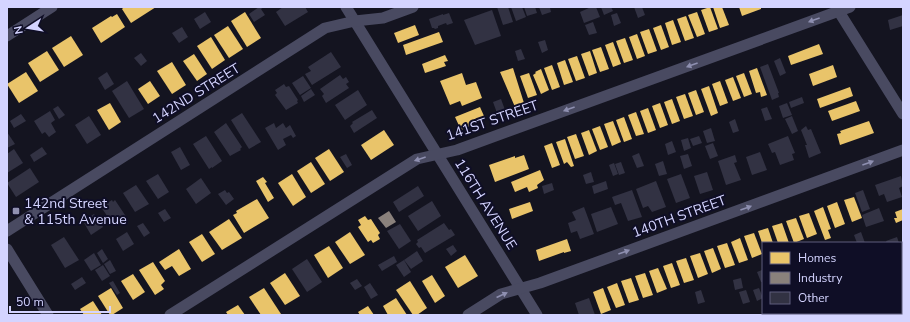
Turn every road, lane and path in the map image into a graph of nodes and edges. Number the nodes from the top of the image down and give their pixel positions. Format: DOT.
graph roads {
  1 [pos="52,7"];
  2 [pos="346,7"];
  3 [pos="413,7"];
  4 [pos="850,7"];
  5 [pos="837,9"];
  6 [pos="355,21"];
  7 [pos="7,36"];
  8 [pos="903,114"];
  9 [pos="903,150"];
  10 [pos="437,154"];
  11 [pos="7,231"];
  12 [pos="7,250"];
  13 [pos="520,288"];
  14 [pos="48,315"];
  15 [pos="170,315"];
  16 [pos="468,315"];
  17 [pos="537,315"];
  1 -- 7 [label="street"];
  2 -- 6 [label="street, 116TH AVENUE"];
  3 -- 6 [label="street, 142ND STREET"];
  4 -- 5 [label="street, 141ST STREET"];
  5 -- 8 [label="street"];
  5 -- 10 [label="street, 141ST STREET, one-way"];
  6 -- 10 [label="street, 116TH AVENUE"];
  6 -- 11 [label="street, 142ND STREET"];
  13 -- 9 [label="street, 140TH STREET, one-way"];
  10 -- 13 [label="street, 116TH AVENUE"];
  10 -- 15 [label="street, 141ST STREET, one-way"];
  12 -- 14 [label="street"];
  16 -- 13 [label="street, 140TH STREET, one-way"];
  13 -- 17 [label="street, 116TH AVENUE"];
}
